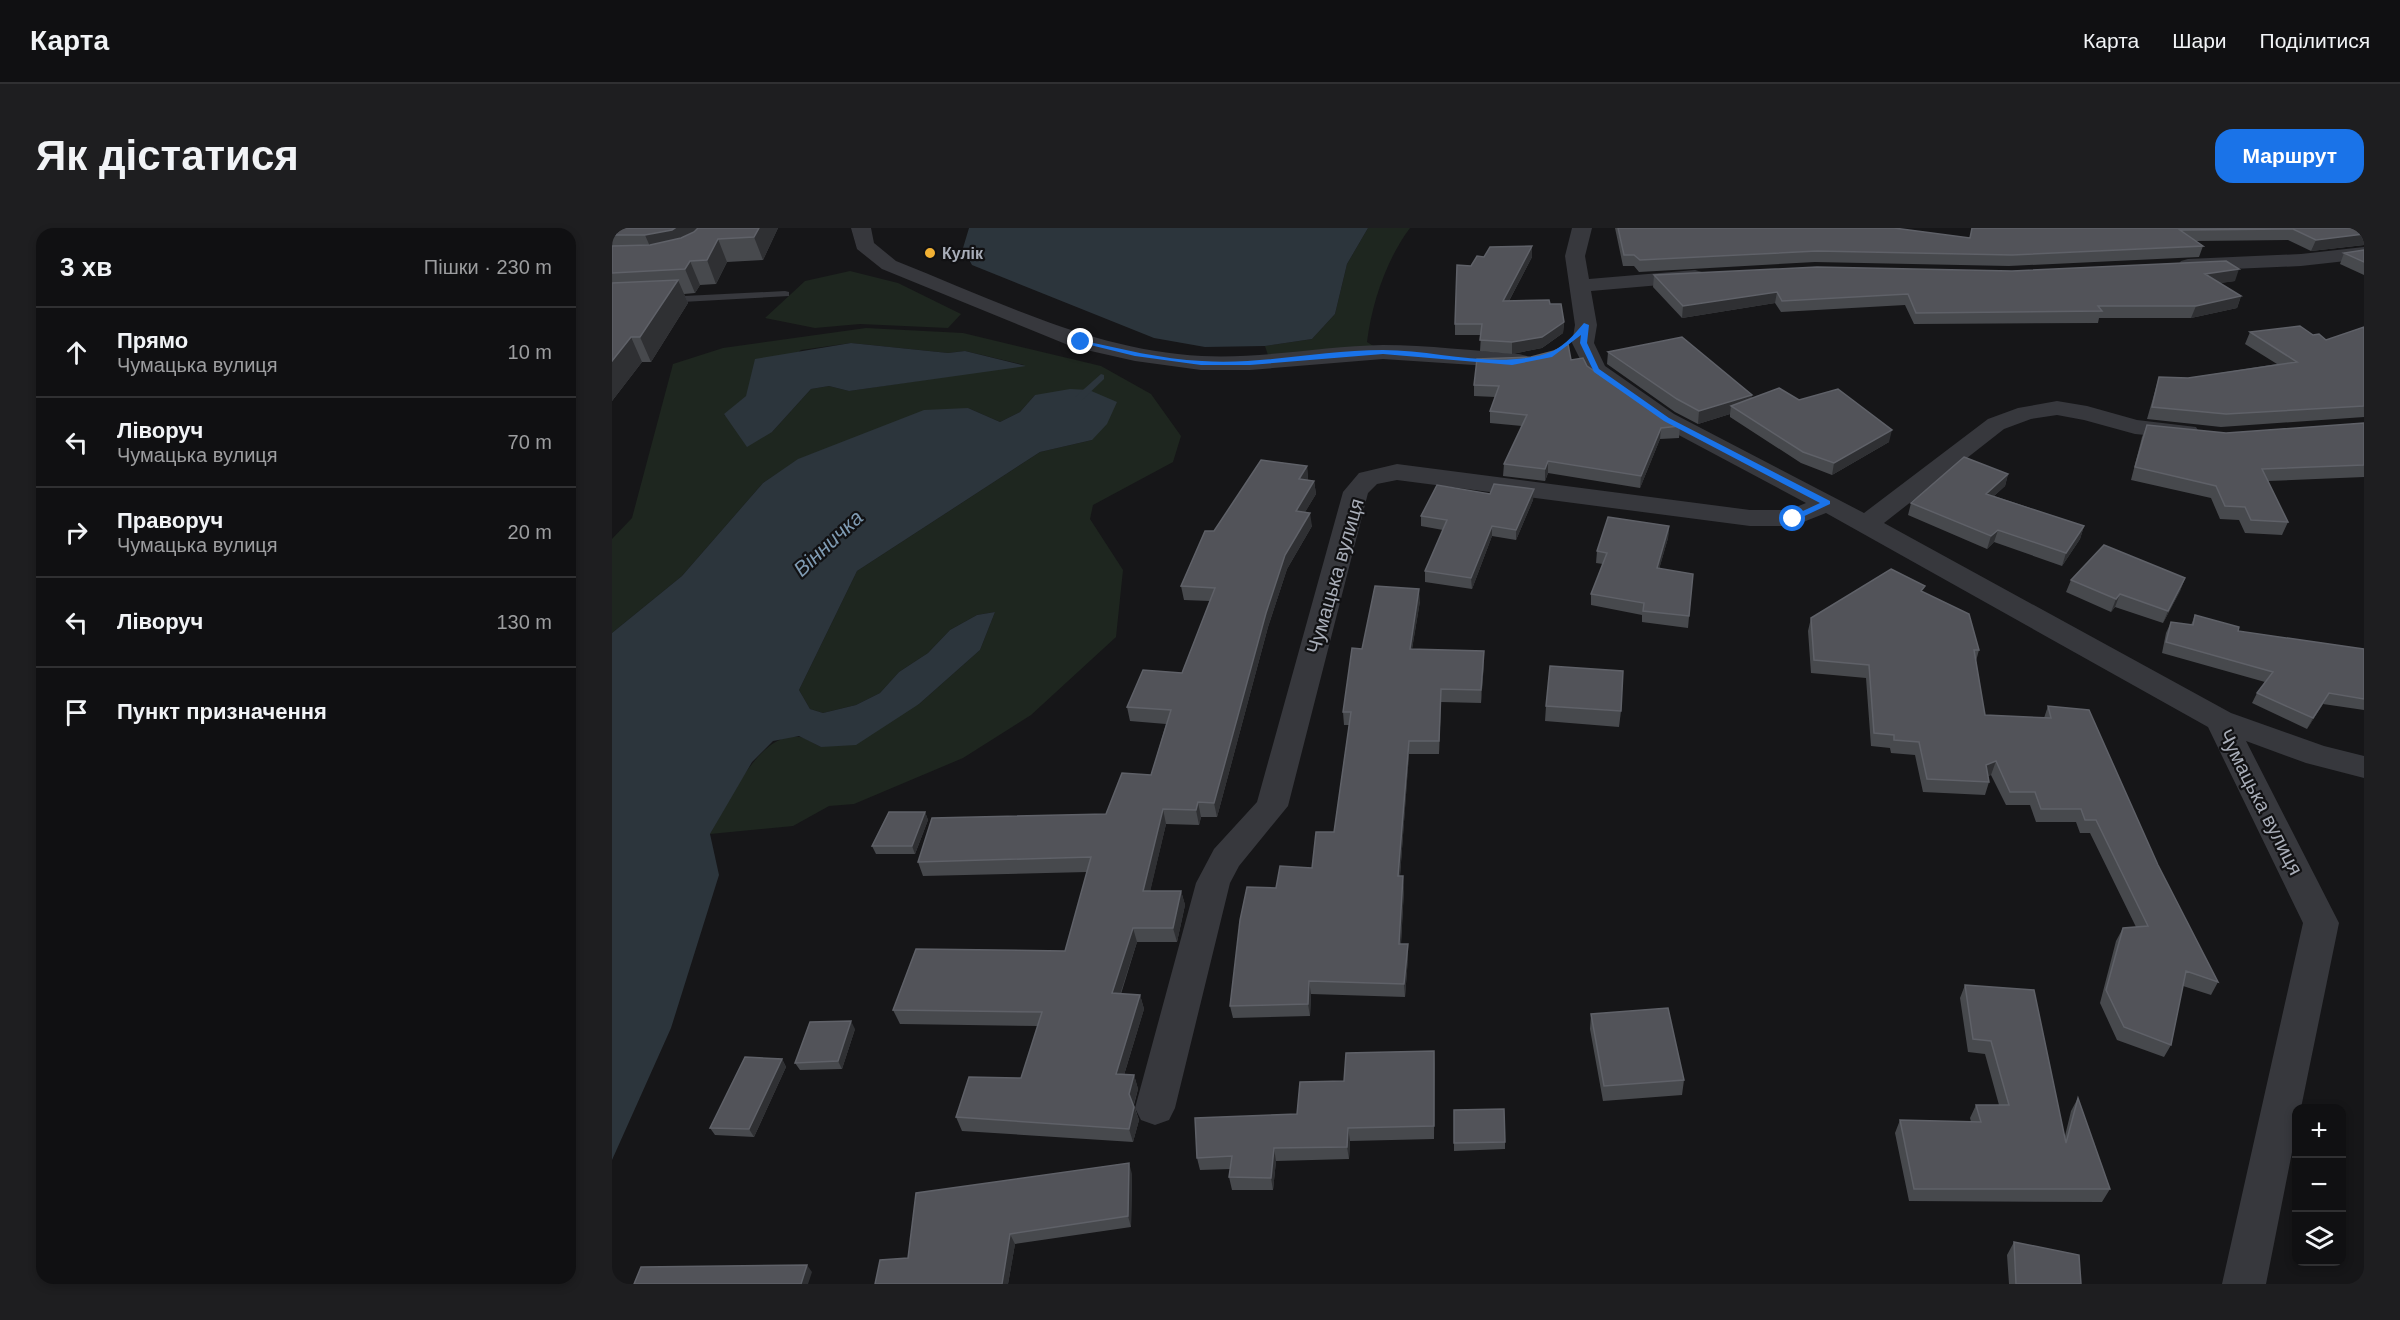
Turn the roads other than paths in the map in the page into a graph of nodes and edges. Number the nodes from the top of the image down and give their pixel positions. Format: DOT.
graph roads {
  1 [pos="861,228"];
  2 [pos="1582,228"];
  3 [pos="2364,253"];
  4 [pos="2173,266"];
  5 [pos="1713,275"];
  6 [pos="1578,286"];
  7 [pos="785,294"];
  8 [pos="646,301"];
  9 [pos="1540,357"];
  10 [pos="2210,435"];
  11 [pos="1827,503"];
  12 [pos="1866,524"];
  13 [pos="2220,720"];
  14 [pos="2364,767"];
  15 [pos="1155,1108"];
  16 [pos="2244,1284"];
  1 -- 9 [label="street"];
  2 -- 6 [label="street, Чумацька вулиця"];
  3 -- 4 [label="street"];
  5 -- 6 [label="street"];
  6 -- 11 [label="street, Чумацька вулиця"];
  7 -- 8 [label="lane"];
  10 -- 12 [label="street"];
  11 -- 12 [label="street, Чумацька вулиця"];
  11 -- 15 [label="street, Чумацька вулиця"];
  12 -- 13 [label="street, Чумацька вулиця"];
  13 -- 14 [label="street"];
  13 -- 16 [label="street, Чумацька вулиця"];
}
